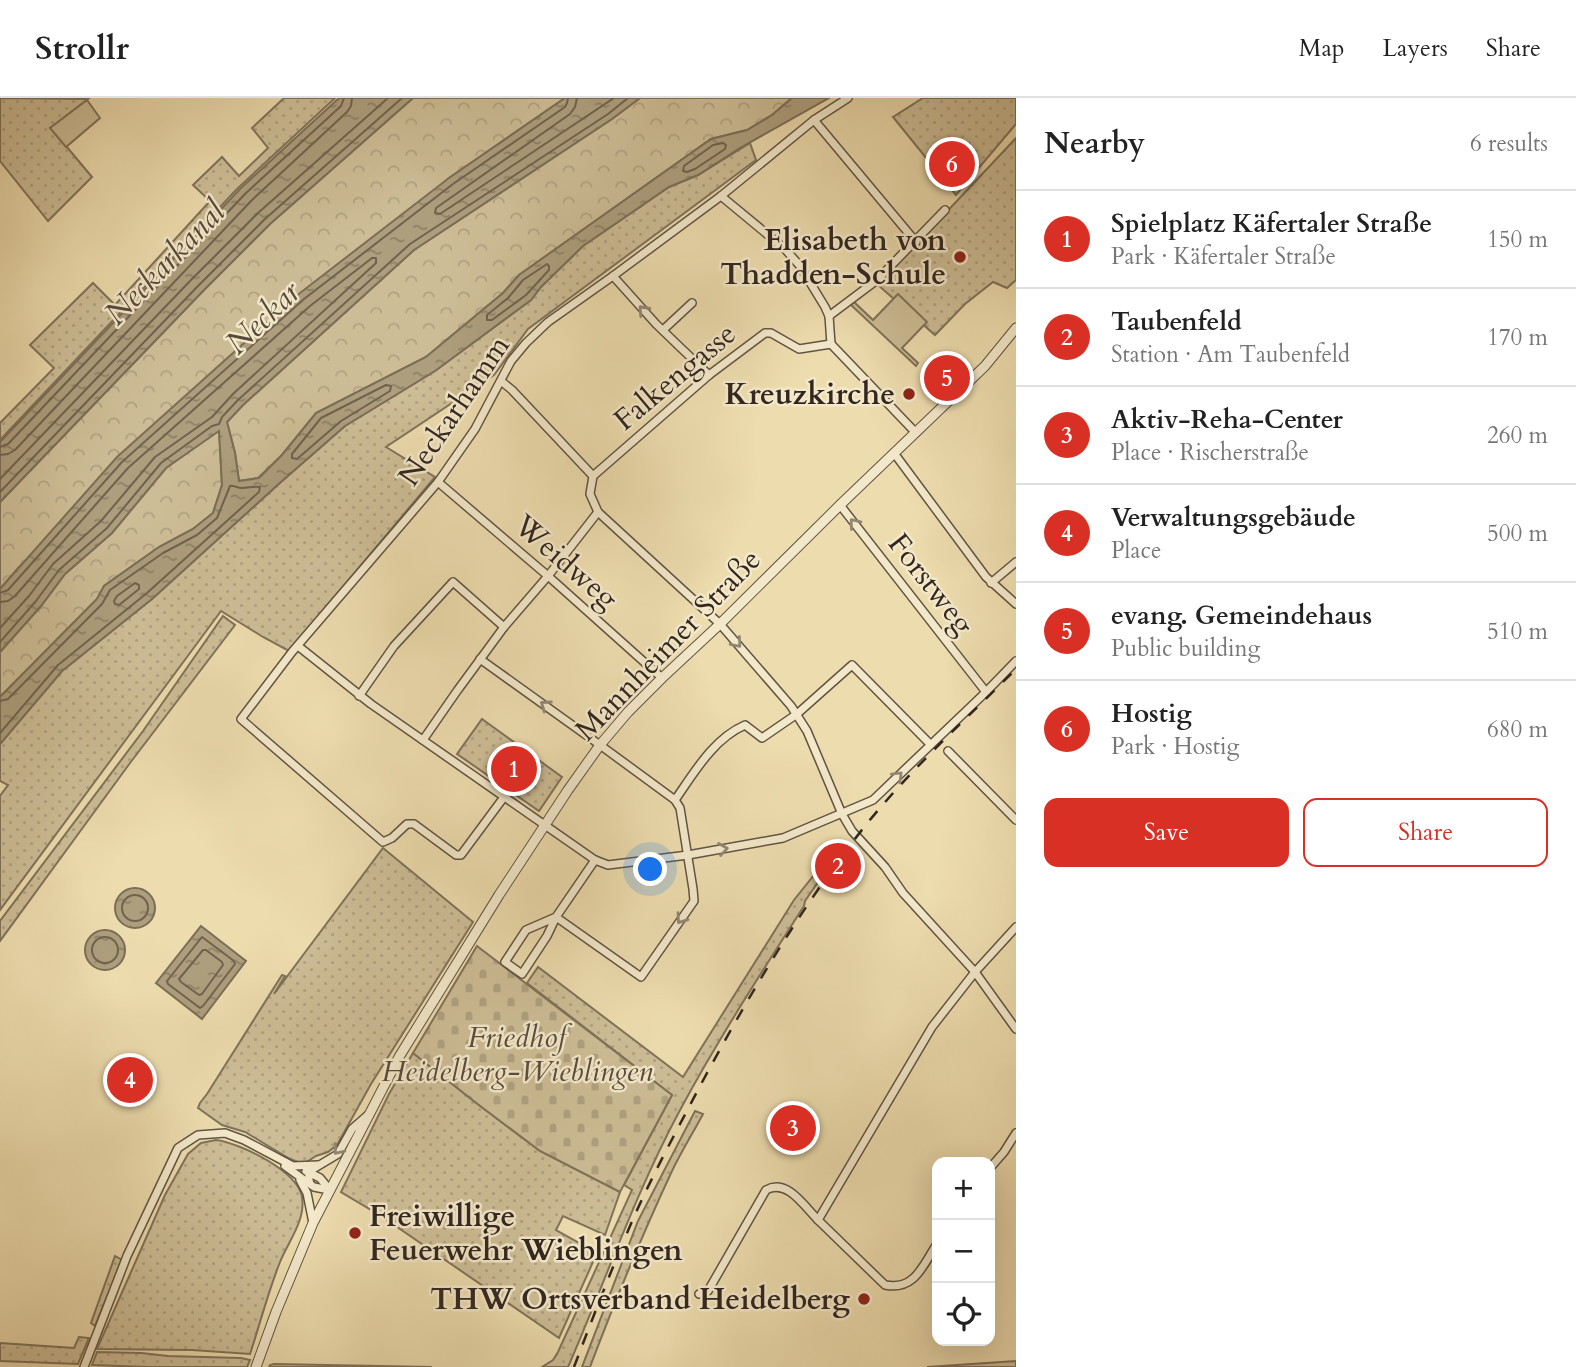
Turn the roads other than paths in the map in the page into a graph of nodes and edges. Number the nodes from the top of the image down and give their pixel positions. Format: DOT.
graph roads {
  1 [pos="848,98"];
  2 [pos="814,120"];
  3 [pos="720,196"];
  4 [pos="945,211"];
  5 [pos="916,242"];
  6 [pos="614,276"];
  7 [pos="692,303"];
  8 [pos="829,316"];
  9 [pos="1016,328"];
  10 [pos="663,330"];
  11 [pos="831,344"];
  12 [pos="709,375"];
  13 [pos="500,381"];
  14 [pos="916,433"];
  15 [pos="894,453"];
  16 [pos="593,476"];
  17 [pos="438,481"];
  18 [pos="839,505"];
  19 [pos="598,512"];
  20 [pos="1016,562"];
  21 [pos="548,576"];
  22 [pos="991,583"];
  23 [pos="1016,604"];
  24 [pos="720,624"];
  25 [pos="504,627"];
  26 [pos="298,646"];
  27 [pos="480,659"];
  28 [pos="1016,661"];
  29 [pos="662,678"];
  30 [pos="986,692"];
  31 [pos="359,696"];
  32 [pos="797,714"];
  33 [pos="423,740"];
  34 [pos="930,744"];
  35 [pos="600,745"];
  36 [pos="948,751"];
  37 [pos="504,797"];
  38 [pos="674,800"];
  39 [pos="842,814"];
  40 [pos="1016,820"];
  41 [pos="545,825"];
  42 [pos="688,855"];
  43 [pos="595,860"];
  44 [pos="556,917"];
  45 [pos="1016,927"];
  46 [pos="975,972"];
  47 [pos="1016,1029"];
  48 [pos="369,1114"];
  49 [pos="1016,1133"];
  50 [pos="995,1162"];
  51 [pos="318,1165"];
  52 [pos="294,1170"];
  53 [pos="309,1172"];
  54 [pos="310,1184"];
  55 [pos="329,1190"];
  56 [pos="818,1220"];
  57 [pos="313,1223"];
  58 [pos="932,1252"];
  59 [pos="698,1294"];
  60 [pos="84,1367"];
  61 [pos="256,1367"];
  1 -- 2 [label="street, Neckarhamm"];
  2 -- 3 [label="street, Neckarhamm"];
  2 -- 5 [label="street"];
  3 -- 6 [label="street, Neckarhamm"];
  3 -- 8 [label="street"];
  4 -- 5 [label="street"];
  5 -- 8 [label="street"];
  10 -- 6 [label="street, one-way"];
  6 -- 13 [label="street, Neckarhamm"];
  7 -- 10 [label="street"];
  8 -- 11 [label="street"];
  9 -- 14 [label="street, Mannheimer Straße"];
  10 -- 12 [label="street"];
  11 -- 12 [label="street, Falkengasse"];
  11 -- 14 [label="street"];
  12 -- 16 [label="street, Falkengasse"];
  13 -- 16 [label="street"];
  13 -- 17 [label="street, Neckarhamm"];
  14 -- 15 [label="street, Mannheimer Straße"];
  15 -- 18 [label="street, Mannheimer Straße"];
  15 -- 22 [label="street"];
  16 -- 19 [label="street"];
  17 -- 21 [label="street, Weidweg"];
  17 -- 26 [label="street, Neckarhamm"];
  18 -- 24 [label="street, Mannheimer Straße"];
  30 -- 18 [label="street, Forstweg, one-way"];
  19 -- 21 [label="street"];
  19 -- 24 [label="street"];
  20 -- 22 [label="street"];
  21 -- 25 [label="street"];
  21 -- 29 [label="street, Weidweg"];
  22 -- 23 [label="street"];
  24 -- 29 [label="street, Mannheimer Straße"];
  24 -- 32 [label="street, one-way"];
  25 -- 27 [label="street"];
  25 -- 31 [label="street"];
  26 -- 31 [label="street"];
  26 -- 37 [label="street, Neckarhamm"];
  27 -- 33 [label="street"];
  35 -- 27 [label="street, one-way"];
  28 -- 30 [label="street"];
  29 -- 35 [label="street, Mannheimer Straße"];
  30 -- 34 [label="street"];
  31 -- 33 [label="street"];
  32 -- 34 [label="street"];
  32 -- 38 [label="street"];
  32 -- 39 [label="street"];
  33 -- 37 [label="street"];
  39 -- 34 [label="street, one-way"];
  35 -- 38 [label="street"];
  35 -- 41 [label="street, Mannheimer Straße"];
  36 -- 40 [label="street"];
  37 -- 41 [label="street"];
  38 -- 42 [label="street"];
  42 -- 39 [label="street, one-way"];
  39 -- 46 [label="street"];
  41 -- 43 [label="street"];
  41 -- 48 [label="street, Mannheimer Straße"];
  42 -- 43 [label="street"];
  42 -- 44 [label="street, one-way"];
  43 -- 44 [label="street"];
  44 -- 44 [label="street"];
  45 -- 46 [label="street"];
  46 -- 47 [label="street"];
  46 -- 56 [label="street"];
  48 -- 51 [label="street, Mannheimer Straße, one-way"];
  48 -- 55 [label="street, Mannheimer Straße"];
  49 -- 50 [label="street"];
  51 -- 52 [label="street"];
  51 -- 53 [label="street, Mannheimer Straße"];
  52 -- 53 [label="street"];
  52 -- 54 [label="street"];
  52 -- 57 [label="street"];
  52 -- 60 [label="street"];
  53 -- 54 [label="street"];
  53 -- 55 [label="street"];
  54 -- 55 [label="street"];
  55 -- 57 [label="street, Mannheimer Straße"];
  56 -- 58 [label="street"];
  56 -- 59 [label="street"];
  57 -- 61 [label="street, Mannheimer Straße"];
}
